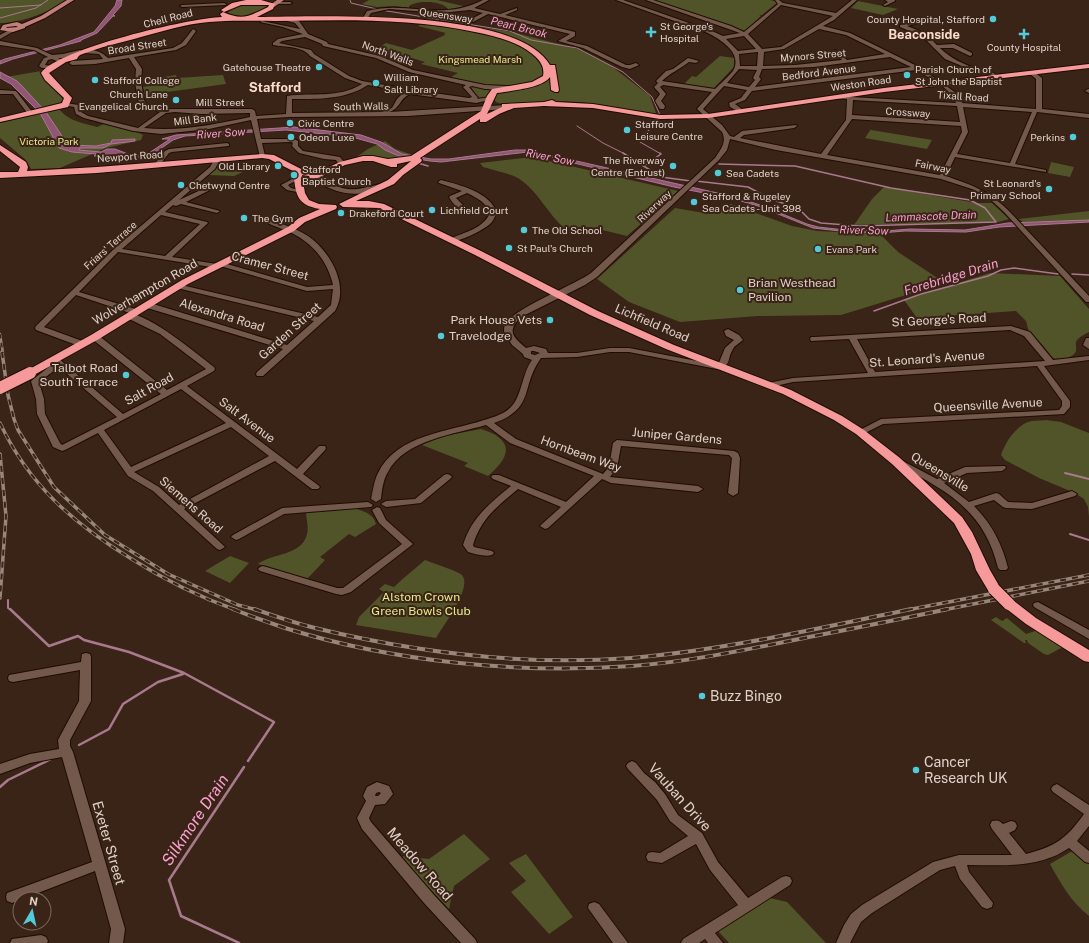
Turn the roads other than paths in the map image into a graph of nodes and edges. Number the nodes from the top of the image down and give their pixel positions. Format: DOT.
graph roads {
  1 [pos="71,0"];
  2 [pos="230,0"];
  3 [pos="263,0"];
  4 [pos="487,0"];
  5 [pos="618,0"];
  6 [pos="648,0"];
  7 [pos="855,0"];
  8 [pos="255,1"];
  9 [pos="280,1"];
  10 [pos="777,1"];
  11 [pos="242,2"];
  12 [pos="290,3"];
  13 [pos="182,6"];
  14 [pos="224,7"];
  15 [pos="271,7"];
  16 [pos="469,8"];
  17 [pos="515,8"];
  18 [pos="489,12"];
  19 [pos="501,14"];
  20 [pos="46,15"];
  21 [pos="836,15"];
  22 [pos="368,17"];
  23 [pos="206,19"];
  24 [pos="238,19"];
  25 [pos="247,19"];
  26 [pos="283,19"];
  27 [pos="929,19"];
  28 [pos="424,21"];
  29 [pos="472,21"];
  30 [pos="267,22"];
  31 [pos="13,26"];
  32 [pos="819,27"];
  33 [pos="1,28"];
  34 [pos="301,28"];
  35 [pos="193,31"];
  36 [pos="917,32"];
  37 [pos="948,33"];
  38 [pos="745,34"];
  39 [pos="924,35"];
  40 [pos="0,36"];
  41 [pos="894,37"];
  42 [pos="722,38"];
  43 [pos="1,44"];
  44 [pos="325,45"];
  45 [pos="936,47"];
  46 [pos="174,49"];
  47 [pos="309,51"];
  48 [pos="761,51"];
  49 [pos="835,52"];
  50 [pos="736,53"];
  51 [pos="179,54"];
  52 [pos="970,54"];
  53 [pos="891,55"];
  54 [pos="45,56"];
  55 [pos="54,57"];
  56 [pos="131,57"];
  57 [pos="72,59"];
  58 [pos="105,61"];
  59 [pos="696,61"];
  60 [pos="846,61"];
  61 [pos="636,65"];
  62 [pos="1089,66"];
  63 [pos="737,67"];
  64 [pos="46,68"];
  65 [pos="918,68"];
  66 [pos="760,69"];
  67 [pos="1032,72"];
  68 [pos="995,77"];
  69 [pos="662,83"];
  70 [pos="940,83"];
  71 [pos="366,84"];
  72 [pos="471,84"];
  73 [pos="723,84"];
  74 [pos="524,85"];
  75 [pos="507,88"];
  76 [pos="751,89"];
  77 [pos="716,91"];
  78 [pos="0,92"];
  79 [pos="557,92"];
  80 [pos="406,93"];
  81 [pos="440,96"];
  82 [pos="491,96"];
  83 [pos="835,97"];
  84 [pos="850,98"];
  85 [pos="473,101"];
  86 [pos="65,104"];
  87 [pos="544,104"];
  88 [pos="960,105"];
  89 [pos="593,106"];
  90 [pos="508,107"];
  91 [pos="488,108"];
  92 [pos="662,108"];
  93 [pos="701,108"];
  94 [pos="394,109"];
  95 [pos="470,109"];
  96 [pos="164,111"];
  97 [pos="442,111"];
  98 [pos="741,111"];
  99 [pos="1037,111"];
  100 [pos="32,113"];
  101 [pos="376,114"];
  102 [pos="400,114"];
  103 [pos="253,115"];
  104 [pos="290,115"];
  105 [pos="708,116"];
  106 [pos="1089,116"];
  107 [pos="682,117"];
  108 [pos="850,117"];
  109 [pos="0,120"];
  110 [pos="469,122"];
  111 [pos="964,124"];
  112 [pos="794,126"];
  113 [pos="138,130"];
  114 [pos="728,137"];
  115 [pos="736,138"];
  116 [pos="258,141"];
  117 [pos="227,145"];
  118 [pos="0,147"];
  119 [pos="206,147"];
  120 [pos="425,154"];
  121 [pos="953,155"];
  122 [pos="262,156"];
  123 [pos="823,156"];
  124 [pos="212,161"];
  125 [pos="387,162"];
  126 [pos="410,162"];
  127 [pos="341,164"];
  128 [pos="157,165"];
  129 [pos="1012,165"];
  130 [pos="297,169"];
  131 [pos="1044,171"];
  132 [pos="22,173"];
  133 [pos="322,173"];
  134 [pos="400,173"];
  135 [pos="0,175"];
  136 [pos="942,177"];
  137 [pos="391,182"];
  138 [pos="441,182"];
  139 [pos="218,184"];
  140 [pos="299,186"];
  141 [pos="374,191"];
  142 [pos="468,191"];
  143 [pos="304,201"];
  144 [pos="180,202"];
  145 [pos="343,204"];
  146 [pos="378,205"];
  147 [pos="461,206"];
  148 [pos="333,207"];
  149 [pos="163,211"];
  150 [pos="217,211"];
  151 [pos="266,220"];
  152 [pos="302,220"];
  153 [pos="291,229"];
  154 [pos="452,240"];
  155 [pos="116,250"];
  156 [pos="166,258"];
  157 [pos="219,265"];
  158 [pos="177,286"];
  159 [pos="337,287"];
  160 [pos="73,292"];
  161 [pos="557,295"];
  162 [pos="1089,300"];
  163 [pos="147,305"];
  164 [pos="133,314"];
  165 [pos="320,320"];
  166 [pos="728,331"];
  167 [pos="95,337"];
  168 [pos="852,337"];
  169 [pos="814,339"];
  170 [pos="1089,340"];
  171 [pos="82,344"];
  172 [pos="1089,347"];
  173 [pos="289,348"];
  174 [pos="647,352"];
  175 [pos="533,354"];
  176 [pos="689,355"];
  177 [pos="1088,357"];
  178 [pos="56,361"];
  179 [pos="1051,363"];
  180 [pos="1039,364"];
  181 [pos="725,368"];
  182 [pos="260,374"];
  183 [pos="873,375"];
  184 [pos="181,385"];
  185 [pos="771,385"];
  186 [pos="0,388"];
  187 [pos="167,394"];
  188 [pos="122,418"];
  189 [pos="487,422"];
  190 [pos="231,424"];
  191 [pos="98,429"];
  192 [pos="860,432"];
  193 [pos="322,448"];
  194 [pos="276,457"];
  195 [pos="896,461"];
  196 [pos="1002,468"];
  197 [pos="129,471"];
  198 [pos="298,474"];
  199 [pos="447,477"];
  200 [pos="496,477"];
  201 [pos="602,477"];
  202 [pos="937,483"];
  203 [pos="516,485"];
  204 [pos="316,487"];
  205 [pos="698,490"];
  206 [pos="733,493"];
  207 [pos="1072,494"];
  208 [pos="376,499"];
  209 [pos="368,505"];
  210 [pos="968,505"];
  211 [pos="567,506"];
  212 [pos="381,507"];
  213 [pos="178,508"];
  214 [pos="545,526"];
  215 [pos="236,537"];
  216 [pos="220,547"];
  217 [pos="489,553"];
  218 [pos="1003,568"];
  219 [pos="263,569"];
  220 [pos="1038,605"];
  221 [pos="1089,635"];
  222 [pos="1089,657"];
  223 [pos="12,678"];
  224 [pos="67,752"];
  225 [pos="632,766"];
  226 [pos="0,769"];
  227 [pos="1057,789"];
  228 [pos="372,800"];
  229 [pos="1089,811"];
  230 [pos="1089,817"];
  231 [pos="1003,827"];
  232 [pos="698,837"];
  233 [pos="1069,841"];
  234 [pos="1089,858"];
  235 [pos="959,860"];
  236 [pos="1023,860"];
  237 [pos="659,861"];
  238 [pos="100,864"];
  239 [pos="786,881"];
  240 [pos="30,891"];
  241 [pos="987,903"];
  242 [pos="747,906"];
  243 [pos="594,908"];
  244 [pos="706,931"];
  245 [pos="41,941"];
  246 [pos="16,943"];
  247 [pos="116,943"];
  248 [pos="470,943"];
  249 [pos="621,943"];
  250 [pos="688,943"];
  251 [pos="716,943"];
  252 [pos="843,943"];
  1 -- 20 [label="main road"];
  2 -- 11 [label="highway"];
  3 -- 8 [label="highway"];
  3 -- 9 [label="highway"];
  3 -- 15 [label="highway"];
  4 -- 16 [label="street"];
  5 -- 42 [label="street"];
  6 -- 38 [label="street"];
  7 -- 21 [label="street"];
  8 -- 11 [label="highway"];
  9 -- 12 [label="street"];
  9 -- 15 [label="main road"];
  10 -- 21 [label="street"];
  10 -- 38 [label="street"];
  11 -- 14 [label="highway"];
  13 -- 14 [label="street"];
  14 -- 23 [label="highway"];
  14 -- 24 [label="highway"];
  15 -- 22 [label="highway, Queensway"];
  15 -- 25 [label="highway"];
  16 -- 18 [label="street"];
  16 -- 22 [label="street"];
  17 -- 19 [label="street"];
  18 -- 19 [label="street"];
  18 -- 29 [label="street"];
  19 -- 61 [label="street"];
  20 -- 31 [label="main road"];
  20 -- 31 [label="main road"];
  21 -- 32 [label="street"];
  22 -- 26 [label="highway, Queensway"];
  22 -- 28 [label="highway, Queensway"];
  22 -- 28 [label="highway, Queensway"];
  23 -- 24 [label="highway, Chell Road"];
  23 -- 57 [label="highway, Chell Road"];
  24 -- 25 [label="highway, Chell Road"];
  25 -- 30 [label="highway, Queensway"];
  26 -- 30 [label="highway, Queensway"];
  26 -- 34 [label="street, North Walls"];
  27 -- 36 [label="street"];
  28 -- 74 [label="highway, Queensway"];
  28 -- 79 [label="highway, Queensway"];
  30 -- 34 [label="street, North Walls"];
  30 -- 34 [label="street, North Walls"];
  31 -- 33 [label="main road"];
  31 -- 40 [label="street"];
  32 -- 48 [label="street"];
  32 -- 53 [label="street"];
  34 -- 44 [label="street, North Walls"];
  34 -- 47 [label="street"];
  35 -- 46 [label="street"];
  36 -- 39 [label="street"];
  36 -- 41 [label="street"];
  37 -- 39 [label="street"];
  38 -- 42 [label="street"];
  38 -- 48 [label="street"];
  39 -- 45 [label="street"];
  42 -- 50 [label="street"];
  43 -- 54 [label="street"];
  44 -- 47 [label="street"];
  44 -- 72 [label="street, North Walls"];
  45 -- 52 [label="street"];
  45 -- 68 [label="street"];
  46 -- 51 [label="street"];
  46 -- 56 [label="street, Broad Street"];
  47 -- 71 [label="street"];
  48 -- 50 [label="street"];
  48 -- 66 [label="street"];
  49 -- 60 [label="street"];
  50 -- 63 [label="street"];
  53 -- 60 [label="street, Mynors Street"];
  53 -- 65 [label="street"];
  54 -- 55 [label="street, Broad Street"];
  54 -- 64 [label="street"];
  55 -- 57 [label="street"];
  55 -- 57 [label="street, Broad Street"];
  56 -- 58 [label="street, Broad Street"];
  56 -- 96 [label="street, Mill Street"];
  57 -- 58 [label="street, Broad Street"];
  57 -- 58 [label="street"];
  57 -- 64 [label="highway, Chell Road"];
  59 -- 69 [label="street"];
  60 -- 66 [label="street, Mynors Street"];
  62 -- 67 [label="highway, Weston Road"];
  63 -- 66 [label="street, Mynors Street"];
  63 -- 73 [label="street"];
  64 -- 86 [label="highway"];
  65 -- 70 [label="street"];
  65 -- 76 [label="street, Bedford Avenue"];
  66 -- 76 [label="street"];
  67 -- 68 [label="highway, Weston Road"];
  67 -- 99 [label="street"];
  68 -- 70 [label="highway, Weston Road"];
  69 -- 77 [label="street"];
  69 -- 92 [label="street"];
  70 -- 83 [label="highway, Weston Road"];
  70 -- 88 [label="street"];
  71 -- 80 [label="street"];
  71 -- 104 [label="street"];
  72 -- 75 [label="street, North Walls"];
  72 -- 85 [label="street"];
  73 -- 76 [label="street, Bedford Avenue"];
  73 -- 77 [label="street"];
  74 -- 75 [label="highway, Queensway"];
  74 -- 79 [label="highway, Queensway"];
  75 -- 82 [label="highway, Queensway"];
  76 -- 98 [label="street"];
  77 -- 93 [label="street"];
  78 -- 100 [label="street"];
  79 -- 87 [label="highway"];
  79 -- 89 [label="highway"];
  80 -- 81 [label="street"];
  80 -- 94 [label="street"];
  81 -- 85 [label="street"];
  81 -- 97 [label="street"];
  82 -- 85 [label="street"];
  82 -- 90 [label="highway"];
  82 -- 91 [label="highway"];
  83 -- 84 [label="street, Tixall Road"];
  83 -- 98 [label="highway, Weston Road"];
  84 -- 88 [label="street, Tixall Road"];
  84 -- 108 [label="street"];
  85 -- 95 [label="street"];
  86 -- 100 [label="highway"];
  86 -- 113 [label="street, Mill Bank"];
  87 -- 89 [label="highway"];
  87 -- 90 [label="highway"];
  88 -- 99 [label="street, Tixall Road"];
  88 -- 111 [label="street"];
  89 -- 107 [label="highway, Weston Road"];
  90 -- 91 [label="street, South Walls"];
  90 -- 120 [label="highway"];
  91 -- 95 [label="street, South Walls"];
  91 -- 110 [label="highway"];
  93 -- 105 [label="street"];
  93 -- 107 [label="street"];
  94 -- 101 [label="street"];
  94 -- 102 [label="street"];
  95 -- 97 [label="street, South Walls"];
  95 -- 110 [label="street"];
  96 -- 103 [label="street, Mill Street"];
  96 -- 113 [label="street"];
  97 -- 102 [label="street, South Walls"];
  98 -- 105 [label="highway, Weston Road"];
  99 -- 106 [label="street, Tixall Road"];
  99 -- 129 [label="street"];
  100 -- 109 [label="highway"];
  101 -- 102 [label="street, South Walls"];
  101 -- 104 [label="street, South Walls"];
  103 -- 104 [label="street, South Walls"];
  103 -- 113 [label="street, Mill Bank"];
  103 -- 116 [label="street"];
  105 -- 107 [label="highway, Weston Road"];
  105 -- 114 [label="street"];
  108 -- 111 [label="street, Crossway"];
  108 -- 123 [label="street"];
  110 -- 120 [label="highway"];
  111 -- 121 [label="street"];
  112 -- 115 [label="street"];
  114 -- 115 [label="street, Fairway"];
  114 -- 161 [label="street, Riverway"];
  115 -- 123 [label="street, Fairway"];
  116 -- 122 [label="street"];
  116 -- 127 [label="street"];
  117 -- 119 [label="street"];
  118 -- 132 [label="highway"];
  119 -- 124 [label="street"];
  119 -- 128 [label="street"];
  120 -- 126 [label="highway"];
  121 -- 129 [label="street"];
  121 -- 136 [label="street"];
  122 -- 124 [label="highway, Newport Road"];
  122 -- 130 [label="highway"];
  123 -- 136 [label="street, Fairway"];
  124 -- 128 [label="highway, Newport Road"];
  124 -- 149 [label="street, Friars' Terrace"];
  125 -- 126 [label="highway"];
  125 -- 127 [label="highway"];
  125 -- 134 [label="highway"];
  126 -- 134 [label="highway"];
  127 -- 133 [label="highway"];
  128 -- 132 [label="highway, Newport Road"];
  129 -- 131 [label="street"];
  130 -- 133 [label="highway"];
  130 -- 140 [label="highway"];
  132 -- 135 [label="highway, Newport Road"];
  133 -- 137 [label="street"];
  133 -- 140 [label="highway"];
  134 -- 137 [label="highway"];
  136 -- 162 [label="street, Fairway"];
  137 -- 141 [label="highway"];
  138 -- 142 [label="street"];
  139 -- 144 [label="street"];
  140 -- 143 [label="highway"];
  141 -- 145 [label="highway"];
  141 -- 146 [label="highway"];
  142 -- 147 [label="street"];
  142 -- 154 [label="street"];
  143 -- 148 [label="highway"];
  143 -- 152 [label="highway"];
  144 -- 149 [label="street"];
  144 -- 150 [label="street"];
  145 -- 146 [label="highway, Lichfield Road"];
  145 -- 148 [label="highway"];
  146 -- 154 [label="highway, Lichfield Road"];
  148 -- 152 [label="highway, Wolverhampton Road"];
  149 -- 155 [label="street, Friars' Terrace"];
  149 -- 156 [label="street"];
  151 -- 153 [label="street, Garden Street"];
  152 -- 153 [label="highway, Wolverhampton Road"];
  153 -- 157 [label="highway, Wolverhampton Road"];
  153 -- 159 [label="street, Garden Street"];
  154 -- 161 [label="highway, Lichfield Road"];
  155 -- 156 [label="street, Cramer Street"];
  155 -- 160 [label="street, Friars' Terrace"];
  156 -- 157 [label="street, Cramer Street"];
  157 -- 158 [label="highway, Wolverhampton Road"];
  157 -- 159 [label="street, Cramer Street"];
  158 -- 163 [label="highway, Wolverhampton Road"];
  158 -- 165 [label="street"];
  159 -- 165 [label="street, Garden Street"];
  160 -- 164 [label="street"];
  160 -- 171 [label="street, Friars' Terrace"];
  161 -- 175 [label="street, Riverway"];
  161 -- 176 [label="highway, Lichfield Road"];
  163 -- 164 [label="highway, Wolverhampton Road"];
  163 -- 173 [label="street, Alexandra Road"];
  164 -- 167 [label="highway, Wolverhampton Road"];
  164 -- 184 [label="street, Salt Road"];
  165 -- 173 [label="street, Garden Street"];
  166 -- 181 [label="street"];
  167 -- 171 [label="highway, Wolverhampton Road"];
  167 -- 187 [label="street"];
  168 -- 169 [label="street, St George's Road"];
  168 -- 179 [label="street, St George's Road"];
  168 -- 183 [label="street"];
  170 -- 172 [label="street"];
  171 -- 178 [label="highway, Wolverhampton Road"];
  173 -- 182 [label="street, Garden Street"];
  174 -- 175 [label="street"];
  174 -- 176 [label="street"];
  174 -- 181 [label="street"];
  175 -- 189 [label="street"];
  176 -- 181 [label="highway, Lichfield Road"];
  177 -- 179 [label="street, St. Leonard's Avenue"];
  178 -- 186 [label="highway, Wolverhampton Road, bridge"];
  178 -- 188 [label="street"];
  178 -- 191 [label="street, Salt Road"];
  179 -- 180 [label="street, St. Leonard's Avenue"];
  180 -- 183 [label="street, St. Leonard's Avenue"];
  180 -- 192 [label="street, Queensville Avenue"];
  181 -- 185 [label="highway, Lichfield Road"];
  183 -- 185 [label="street, St. Leonard's Avenue"];
  184 -- 187 [label="street, Salt Road"];
  184 -- 190 [label="street, Salt Avenue"];
  185 -- 192 [label="highway, Lichfield Road"];
  187 -- 188 [label="street, Salt Road"];
  188 -- 191 [label="street, Salt Road"];
  189 -- 201 [label="street, Hornbeam Way"];
  189 -- 208 [label="street"];
  190 -- 194 [label="street, Salt Avenue"];
  190 -- 197 [label="street"];
  191 -- 197 [label="street, Siemens Road"];
  192 -- 195 [label="highway, Lichfield Road"];
  193 -- 198 [label="street"];
  194 -- 198 [label="street, Salt Avenue"];
  194 -- 213 [label="street"];
  195 -- 202 [label="street, Queensville"];
  195 -- 222 [label="highway, Lichfield Road, bridge"];
  196 -- 202 [label="street"];
  197 -- 213 [label="street, Siemens Road"];
  198 -- 204 [label="street, Salt Avenue"];
  199 -- 212 [label="street"];
  200 -- 203 [label="street"];
  201 -- 205 [label="street, Hornbeam Way"];
  201 -- 206 [label="street, Juniper Gardens"];
  201 -- 211 [label="street"];
  202 -- 210 [label="street, Queensville"];
  203 -- 211 [label="street"];
  203 -- 217 [label="street"];
  207 -- 210 [label="street"];
  208 -- 209 [label="street"];
  208 -- 212 [label="street"];
  209 -- 212 [label="street"];
  209 -- 215 [label="street"];
  210 -- 218 [label="street, Queensville"];
  211 -- 214 [label="street"];
  212 -- 219 [label="street"];
  213 -- 216 [label="street, Siemens Road"];
  220 -- 221 [label="street"];
  223 -- 224 [label="street, Exeter Street"];
  224 -- 226 [label="street"];
  224 -- 238 [label="street, Exeter Street"];
  225 -- 232 [label="street, Vauban Drive"];
  227 -- 229 [label="street"];
  228 -- 248 [label="street, Meadow Road"];
  230 -- 233 [label="street"];
  231 -- 236 [label="street"];
  232 -- 237 [label="street"];
  232 -- 242 [label="street, Vauban Drive"];
  233 -- 234 [label="street"];
  233 -- 236 [label="street"];
  235 -- 236 [label="street"];
  235 -- 241 [label="street"];
  235 -- 252 [label="street"];
  238 -- 240 [label="street"];
  238 -- 247 [label="street, Exeter Street"];
  239 -- 242 [label="street"];
  242 -- 244 [label="street"];
  243 -- 249 [label="street"];
  244 -- 250 [label="street"];
  244 -- 251 [label="street"];
  245 -- 246 [label="street"];
}
